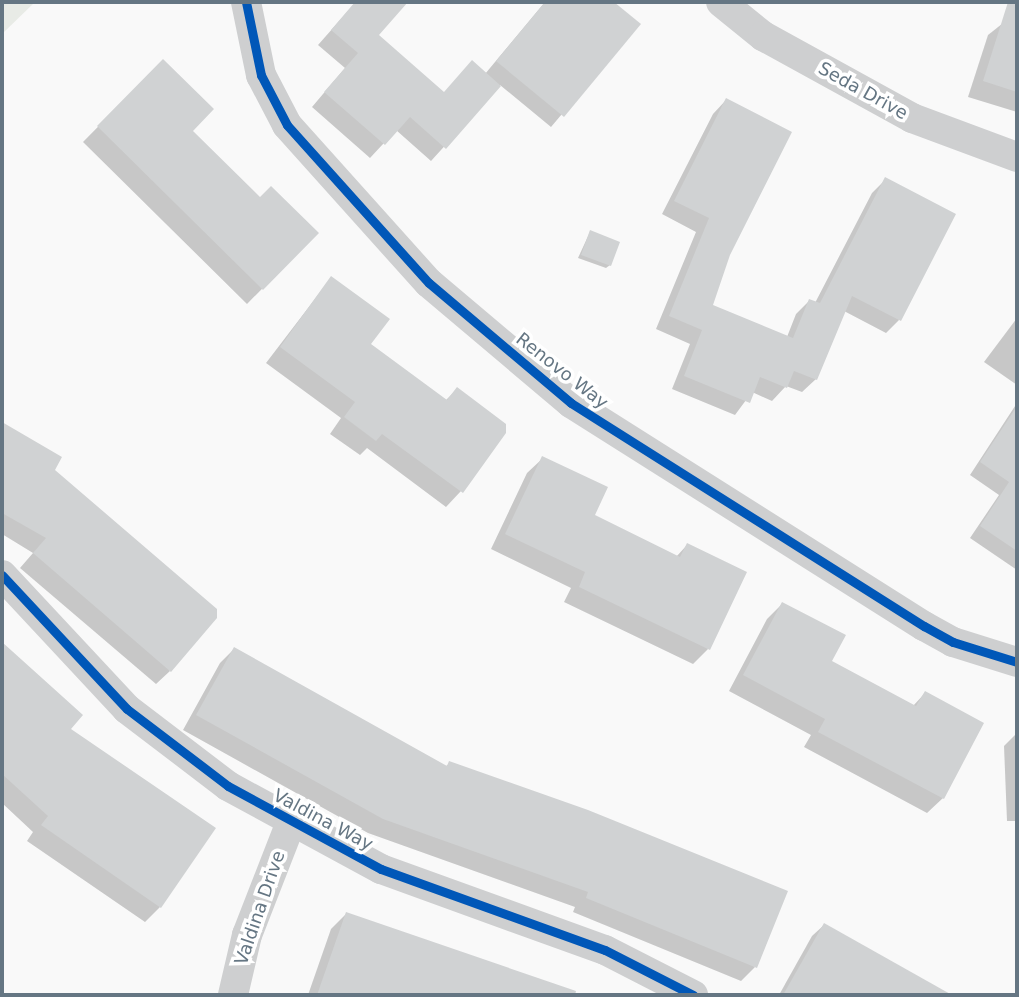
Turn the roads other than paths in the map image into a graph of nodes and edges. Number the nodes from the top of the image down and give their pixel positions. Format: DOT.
graph roads {
  1 [pos="246,2"];
  2 [pos="721,2"];
  3 [pos="1017,157"];
  4 [pos="2,575"];
  5 [pos="1017,662"];
  6 [pos="291,822"];
  7 [pos="233,995"];
  8 [pos="693,995"];
  1 -- 5 [label="street, Renovo Way"];
  2 -- 3 [label="street, Seda Drive"];
  4 -- 6 [label="street, Valdina Way"];
  6 -- 7 [label="street, Valdina Drive"];
  6 -- 8 [label="street, Valdina Way"];
}
